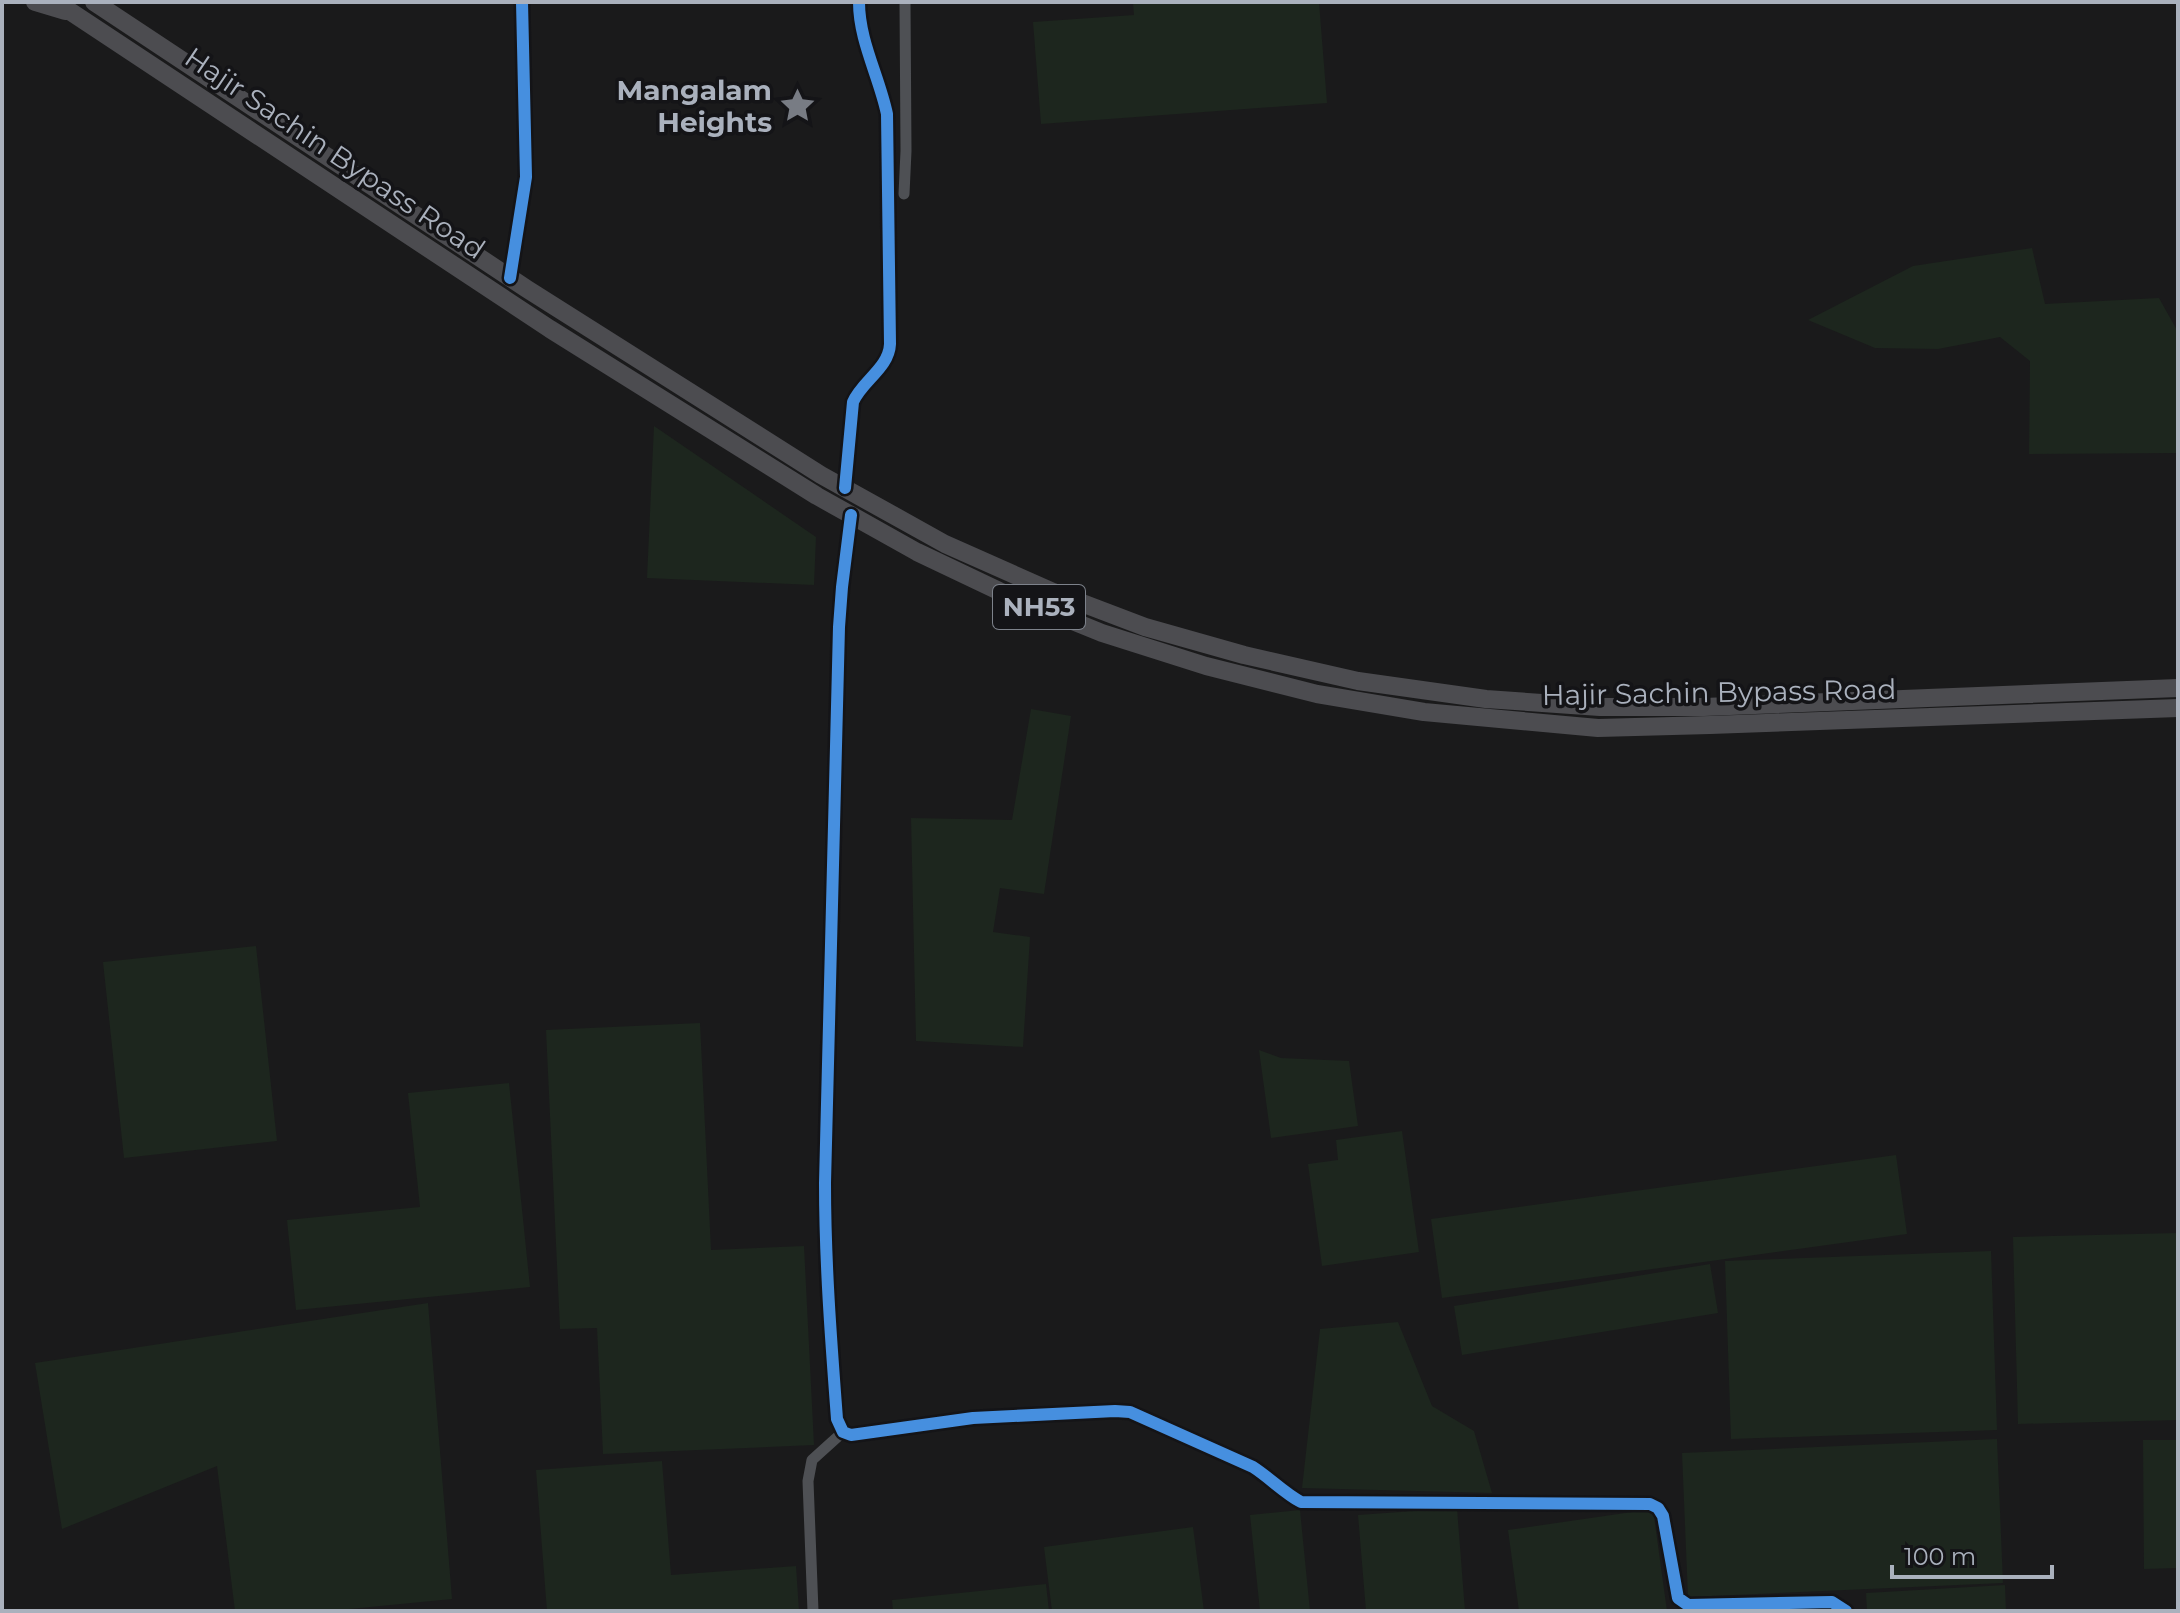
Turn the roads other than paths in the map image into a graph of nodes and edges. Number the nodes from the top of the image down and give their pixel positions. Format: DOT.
graph roads {
  1 [pos="35,2"];
  2 [pos="56,2"];
  3 [pos="522,2"];
  4 [pos="859,2"];
  5 [pos="905,2"];
  6 [pos="96,3"];
  7 [pos="75,14"];
  8 [pos="904,194"];
  9 [pos="510,278"];
  10 [pos="845,488"];
  11 [pos="851,515"];
  12 [pos="2178,688"];
  13 [pos="2178,708"];
  14 [pos="843,1432"];
  15 [pos="813,1611"];
  16 [pos="1846,1611"];
  1 -- 7 [label="highway"];
  2 -- 7 [label="highway, Hajir Sachin Bypass Road / NH53"];
  3 -- 9 [label="street"];
  4 -- 10 [label="street"];
  5 -- 8 [label="street"];
  6 -- 9 [label="highway, NH53"];
  7 -- 11 [label="highway, Hajir Sachin Bypass Road / NH53"];
  9 -- 10 [label="highway, NH53"];
  10 -- 12 [label="highway, NH53"];
  11 -- 13 [label="highway, Hajir Sachin Bypass Road / NH53"];
  11 -- 14 [label="street"];
  14 -- 15 [label="street"];
  14 -- 16 [label="street"];
}
